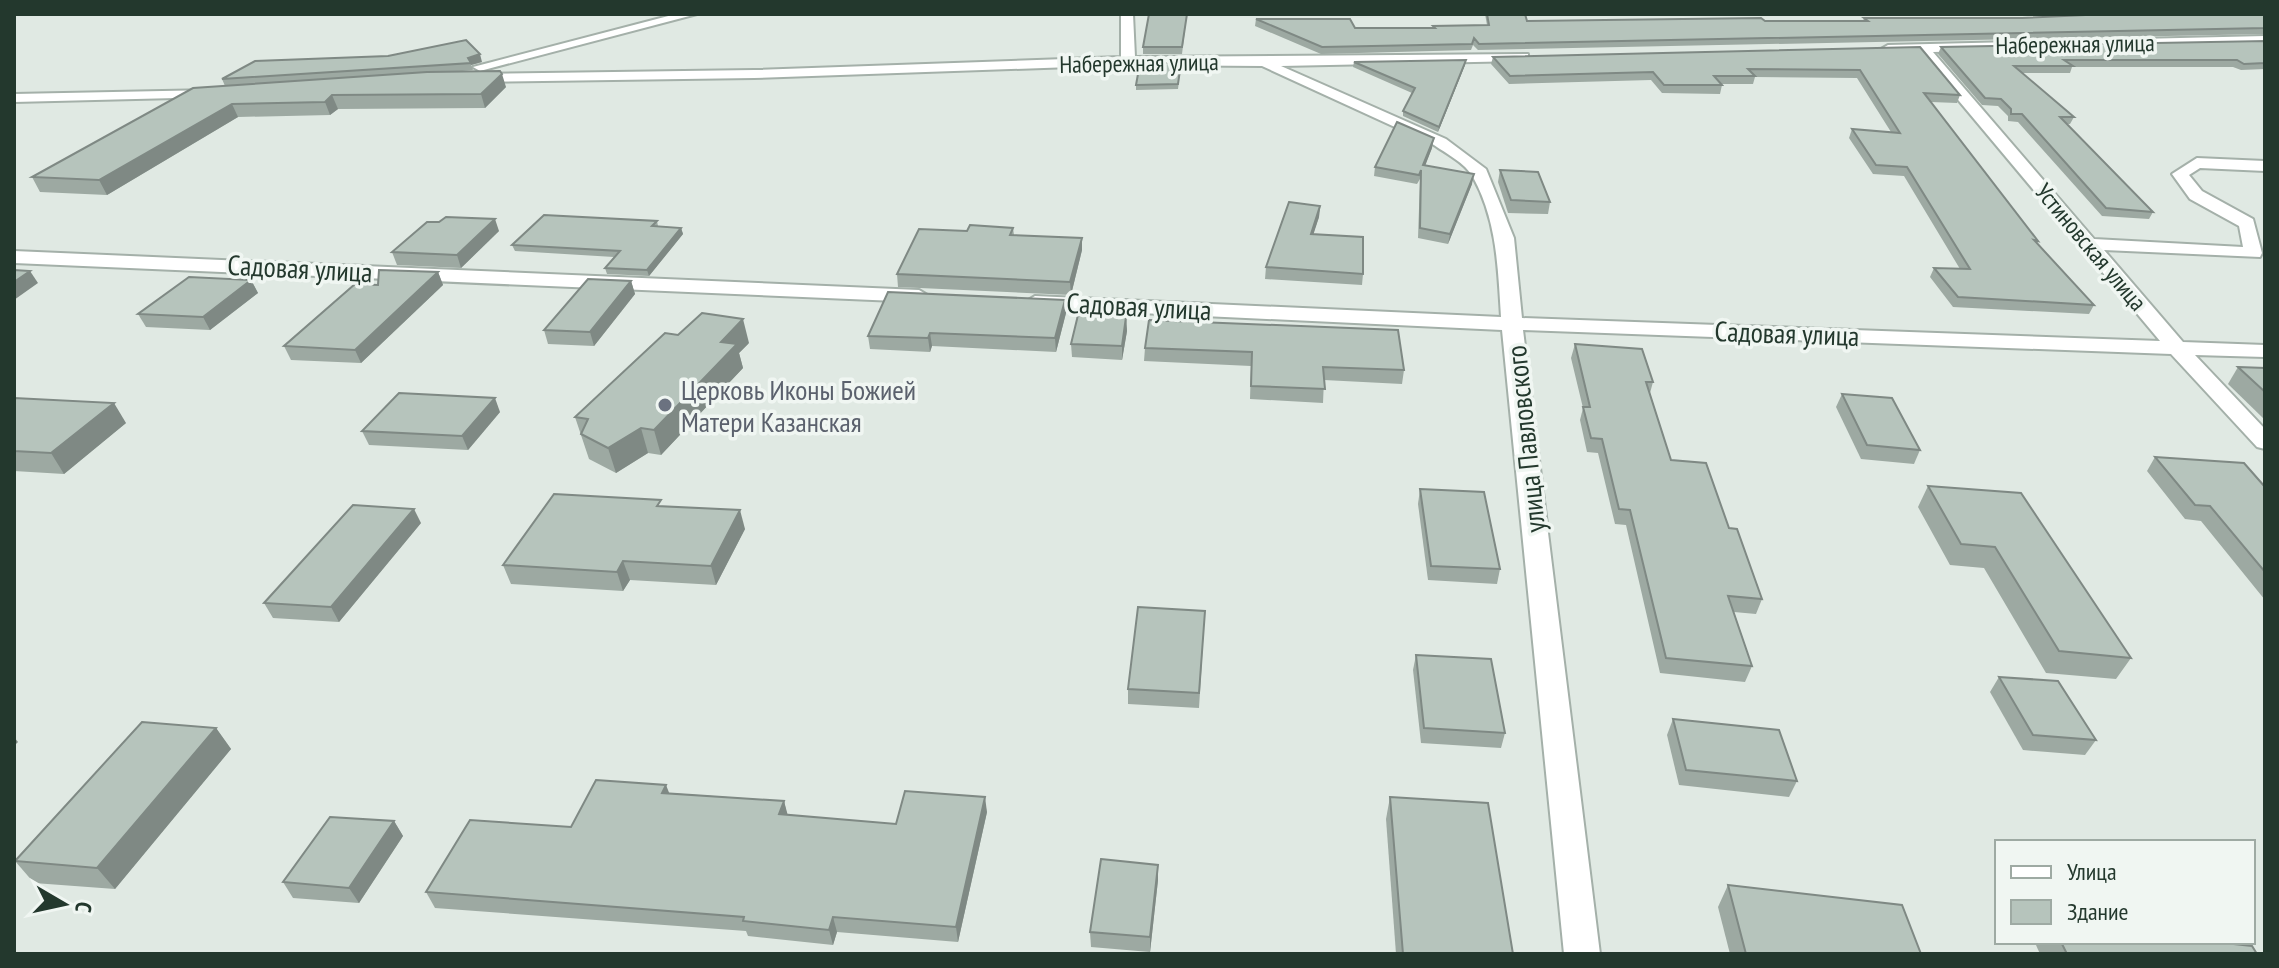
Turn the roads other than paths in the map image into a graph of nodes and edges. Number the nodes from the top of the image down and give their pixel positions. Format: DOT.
graph roads {
  1 [pos="691,14"];
  2 [pos="1127,14"];
  3 [pos="2265,40"];
  4 [pos="1922,48"];
  5 [pos="1875,49"];
  6 [pos="1545,56"];
  7 [pos="1128,61"];
  8 [pos="1262,62"];
  9 [pos="232,93"];
  10 [pos="14,98"];
  11 [pos="2265,166"];
  12 [pos="2089,244"];
  13 [pos="14,257"];
  14 [pos="944,297"];
  15 [pos="1022,301"];
  16 [pos="1512,324"];
  17 [pos="2176,347"];
  18 [pos="2265,351"];
  19 [pos="2265,442"];
  20 [pos="1582,954"];
  1 -- 7 [label="street, Набережная улица"];
  2 -- 7 [label="street"];
  3 -- 4 [label="street, Набережная улица"];
  4 -- 5 [label="street, Набережная улица"];
  4 -- 12 [label="street, Устиновская улица"];
  6 -- 8 [label="street, Набережная улица"];
  7 -- 8 [label="street, Набережная улица"];
  8 -- 16 [label="street, улица Павловского"];
  9 -- 10 [label="street"];
  11 -- 12 [label="street"];
  12 -- 17 [label="street, Устиновская улица"];
  13 -- 14 [label="street, Садовая улица"];
  15 -- 16 [label="street, Садовая улица"];
  16 -- 17 [label="street, Садовая улица"];
  16 -- 20 [label="street, улица Павловского"];
  17 -- 18 [label="street, Садовая улица"];
  17 -- 19 [label="street, Устиновская улица"];
}
